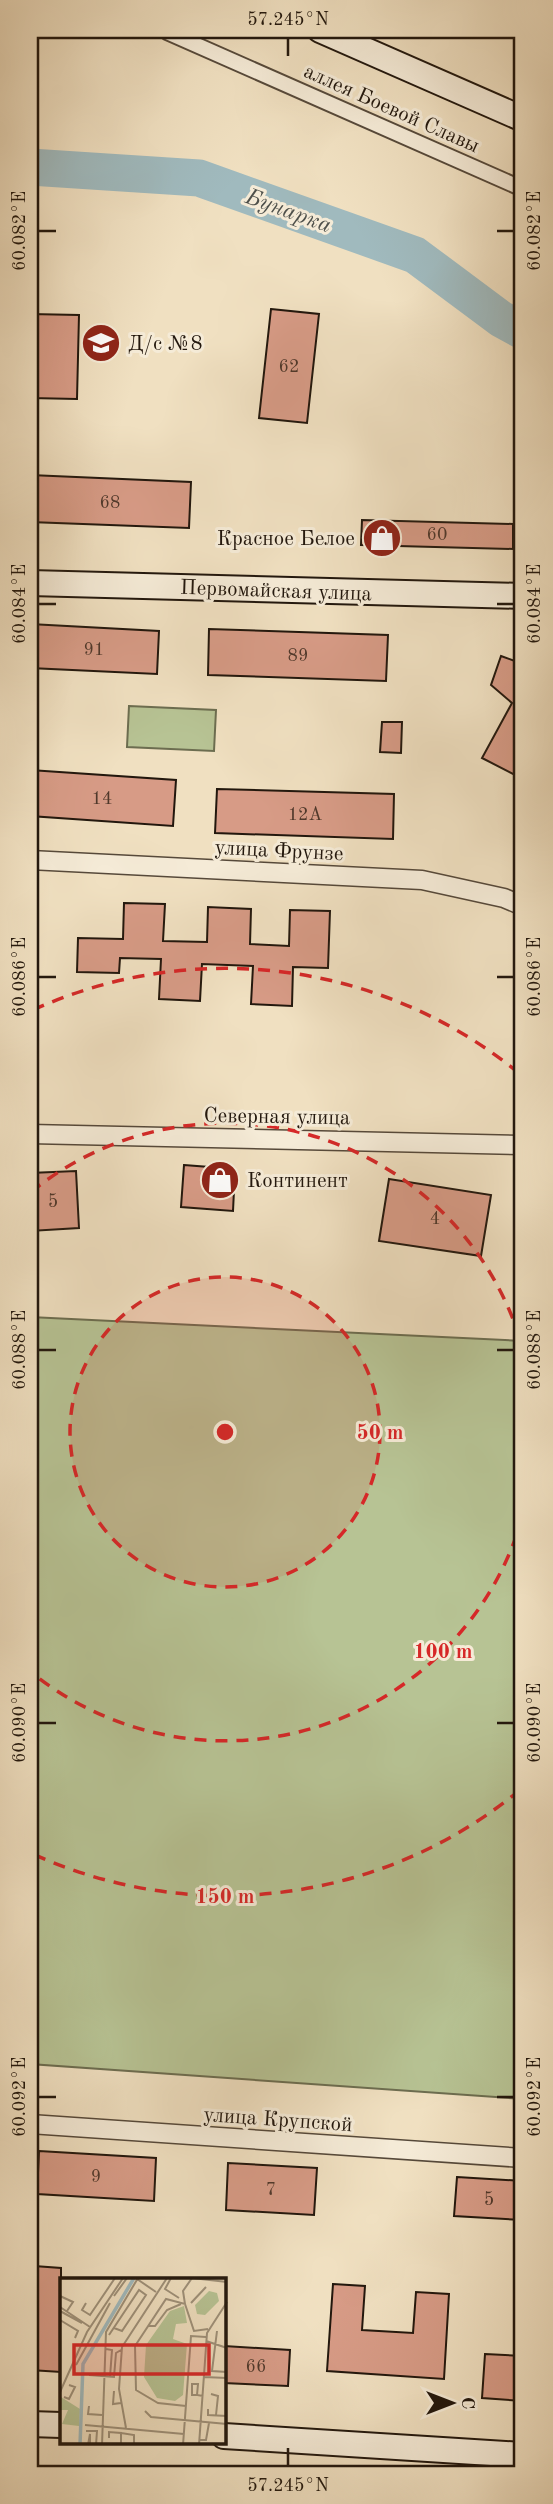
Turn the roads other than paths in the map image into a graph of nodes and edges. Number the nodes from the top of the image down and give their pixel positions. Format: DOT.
graph roads {
  1 [pos="320,30"];
  2 [pos="167,33"];
  3 [pos="523,119"];
  4 [pos="523,189"];
  5 [pos="30,583"];
  6 [pos="523,596"];
  7 [pos="30,860"];
  8 [pos="523,906"];
  9 [pos="30,1134"];
  10 [pos="523,1145"];
  11 [pos="30,2124"];
  12 [pos="523,2158"];
  13 [pos="30,2424"];
  14 [pos="60,2426"];
  15 [pos="226,2435"];
  16 [pos="523,2455"];
  1 -- 3 [label="main road"];
  2 -- 4 [label="street, аллея Боевой Славы"];
  5 -- 6 [label="main road, Первомайская улица"];
  7 -- 8 [label="street, улица Фрунзе"];
  9 -- 10 [label="street, Северная улица"];
  11 -- 12 [label="street, улица Крупской"];
  13 -- 14 [label="main road"];
  15 -- 16 [label="main road"];
}
